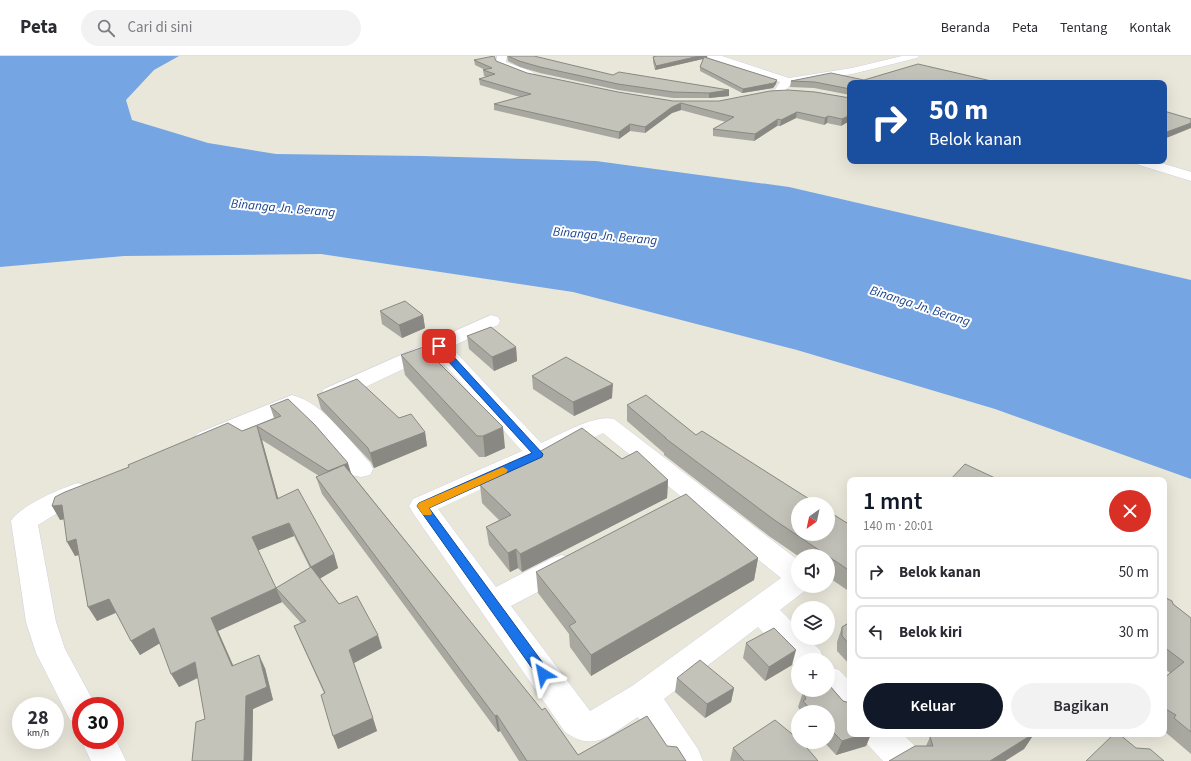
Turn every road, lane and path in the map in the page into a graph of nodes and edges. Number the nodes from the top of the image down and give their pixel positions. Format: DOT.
graph roads {
  1 [pos="502,56"];
  2 [pos="712,56"];
  3 [pos="914,56"];
  4 [pos="542,77"];
  5 [pos="786,88"];
  6 [pos="766,94"];
  7 [pos="1150,164"];
  8 [pos="1191,177"];
  9 [pos="491,321"];
  10 [pos="439,346"];
  11 [pos="303,407"];
  12 [pos="184,447"];
  13 [pos="538,454"];
  14 [pos="361,470"];
  15 [pos="98,483"];
  16 [pos="584,554"];
  17 [pos="493,602"];
  18 [pos="760,610"];
  19 [pos="802,653"];
  20 [pos="835,687"];
  21 [pos="643,696"];
  22 [pos="74,697"];
  23 [pos="847,699"];
  24 [pos="883,737"];
  25 [pos="103,749"];
  26 [pos="109,761"];
  27 [pos="686,761"];
  28 [pos="906,761"];
  1 -- 4 [label="street"];
  2 -- 5 [label="street"];
  3 -- 5 [label="street"];
  5 -- 6 [label="street"];
  7 -- 8 [label="street"];
  9 -- 10 [label="street"];
  10 -- 11 [label="street"];
  10 -- 13 [label="street"];
  11 -- 12 [label="street"];
  11 -- 14 [label="street"];
  13 -- 17 [label="street"];
  13 -- 18 [label="street"];
  15 -- 22 [label="street"];
  16 -- 17 [label="street"];
  17 -- 21 [label="street"];
  18 -- 19 [label="street"];
  18 -- 21 [label="street"];
  20 -- 23 [label="street"];
  21 -- 27 [label="street"];
  24 -- 28 [label="street"];
  25 -- 26 [label="street"];
}
